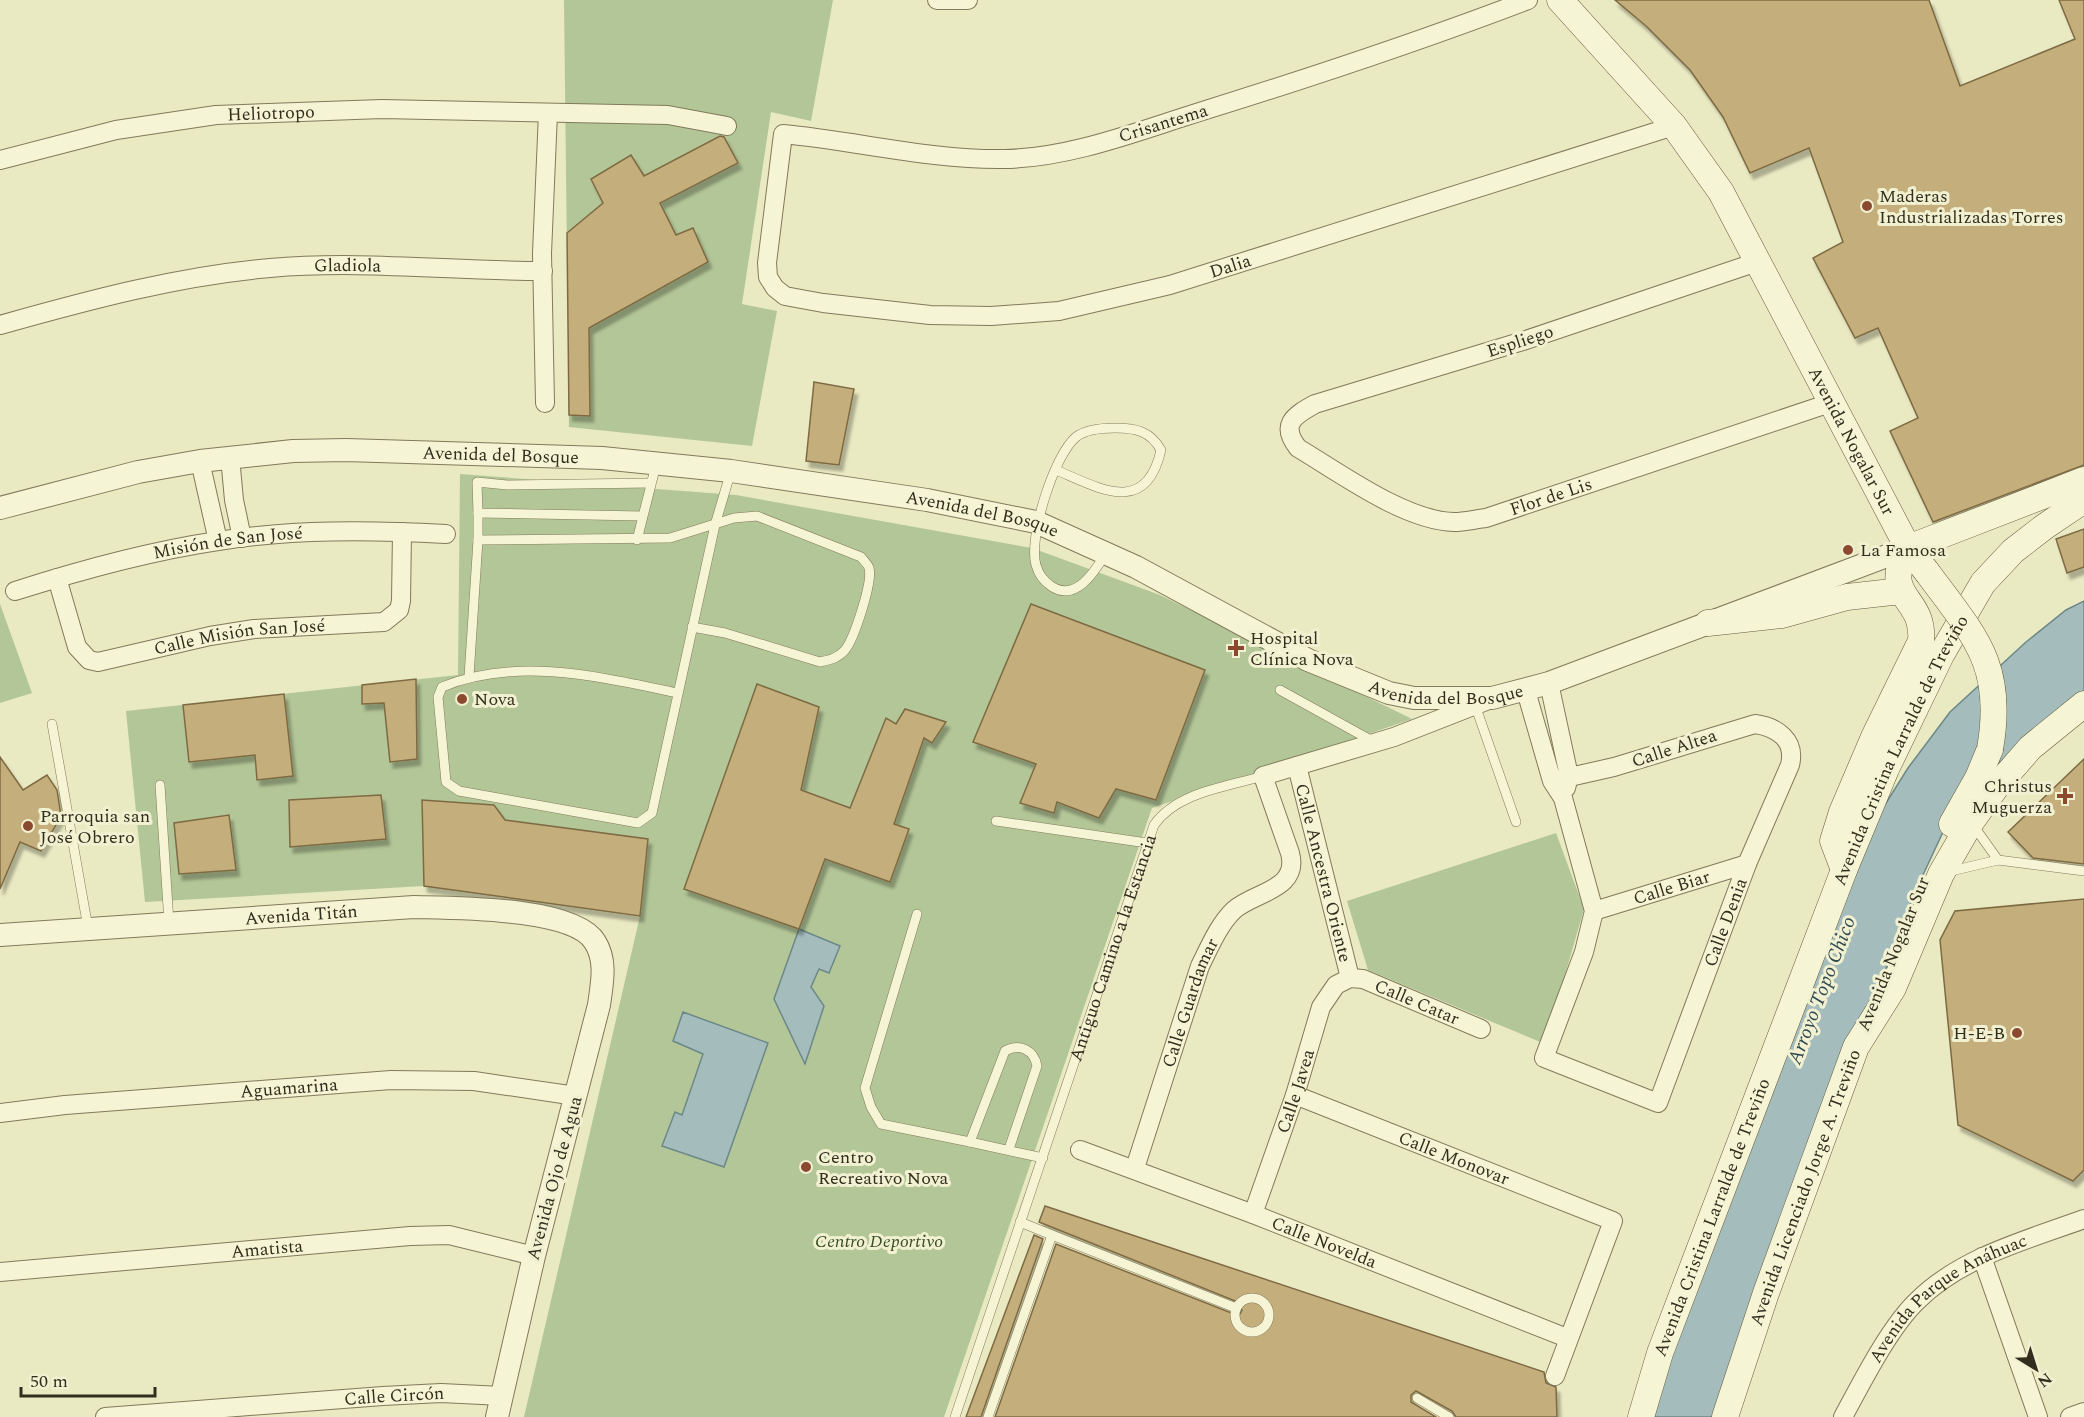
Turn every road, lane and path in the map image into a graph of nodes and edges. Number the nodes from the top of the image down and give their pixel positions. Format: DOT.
graph roads {
  1 [pos="937,0"];
  2 [pos="968,0"];
  3 [pos="1528,0"];
  4 [pos="1560,0"];
  5 [pos="548,114"];
  6 [pos="727,126"];
  7 [pos="1674,126"];
  8 [pos="0,160"];
  9 [pos="1760,261"];
  10 [pos="543,271"];
  11 [pos="775,288"];
  12 [pos="0,325"];
  13 [pos="1833,402"];
  14 [pos="545,403"];
  15 [pos="1288,430"];
  16 [pos="230,457"];
  17 [pos="200,461"];
  18 [pos="1056,470"];
  19 [pos="731,471"];
  20 [pos="653,473"];
  21 [pos="2084,480"];
  22 [pos="2084,500"];
  23 [pos="0,508"];
  24 [pos="478,513"];
  25 [pos="642,516"];
  26 [pos="1036,522"];
  27 [pos="715,525"];
  28 [pos="402,532"];
  29 [pos="446,534"];
  30 [pos="242,538"];
  31 [pos="478,540"];
  32 [pos="637,540"];
  33 [pos="218,541"];
  34 [pos="1908,548"];
  35 [pos="1106,553"];
  36 [pos="57,578"];
  37 [pos="15,591"];
  38 [pos="1901,591"];
  39 [pos="1708,623"];
  40 [pos="692,627"];
  41 [pos="469,676"];
  42 [pos="1549,683"];
  43 [pos="1280,690"];
  44 [pos="1526,690"];
  45 [pos="678,693"];
  46 [pos="1483,702"];
  47 [pos="2084,704"];
  48 [pos="52,724"];
  49 [pos="1376,744"];
  50 [pos="1790,744"];
  51 [pos="1297,766"];
  52 [pos="1263,776"];
  53 [pos="1560,778"];
  54 [pos="160,785"];
  55 [pos="996,821"];
  56 [pos="1516,822"];
  57 [pos="1971,822"];
  58 [pos="1147,843"];
  59 [pos="1998,860"];
  60 [pos="1747,864"];
  61 [pos="1844,870"];
  62 [pos="2084,871"];
  63 [pos="1290,872"];
  64 [pos="1941,874"];
  65 [pos="1594,911"];
  66 [pos="917,914"];
  67 [pos="169,922"];
  68 [pos="88,928"];
  69 [pos="0,935"];
  70 [pos="594,940"];
  71 [pos="1350,978"];
  72 [pos="1481,1029"];
  73 [pos="1856,1047"];
  74 [pos="1295,1095"];
  75 [pos="576,1096"];
  76 [pos="0,1113"];
  77 [pos="970,1142"];
  78 [pos="1009,1149"];
  79 [pos="1080,1150"];
  80 [pos="1043,1158"];
  81 [pos="1135,1168"];
  82 [pos="1252,1214"];
  83 [pos="2084,1219"];
  84 [pos="1020,1222"];
  85 [pos="1052,1235"];
  86 [pos="534,1256"];
  87 [pos="1982,1257"];
  88 [pos="0,1272"];
  89 [pos="1236,1308"];
  90 [pos="1567,1338"];
  91 [pos="1555,1376"];
  92 [pos="1417,1398"];
  93 [pos="499,1407"];
  94 [pos="2084,1412"];
  95 [pos="1844,1416"];
  96 [pos="105,1417"];
  97 [pos="955,1417"];
  98 [pos="988,1417"];
  99 [pos="1449,1417"];
  100 [pos="1641,1417"];
  101 [pos="1725,1417"];
  102 [pos="2038,1417"];
  103 [pos="2070,1417"];
  1 -- 2 [label="street"];
  3 -- 11 [label="street, Crisantema"];
  4 -- 7 [label="main road, Avenida Nogalar Sur"];
  5 -- 6 [label="street, Heliotropo"];
  5 -- 8 [label="street, Heliotropo"];
  5 -- 10 [label="street"];
  7 -- 9 [label="main road, Avenida Nogalar Sur"];
  7 -- 11 [label="street, Dalia"];
  9 -- 13 [label="main road, Avenida Nogalar Sur"];
  9 -- 15 [label="street, Espliego"];
  10 -- 12 [label="street, Gladiola"];
  10 -- 14 [label="street"];
  13 -- 15 [label="street, Flor de Lis"];
  13 -- 34 [label="main road, Avenida Nogalar Sur"];
  16 -- 17 [label="street, Avenida del Bosque"];
  16 -- 20 [label="street, Avenida del Bosque"];
  16 -- 30 [label="street"];
  17 -- 23 [label="street, Avenida del Bosque"];
  17 -- 33 [label="street"];
  18 -- 18 [label="lane"];
  18 -- 26 [label="lane"];
  19 -- 20 [label="street, Avenida del Bosque"];
  19 -- 26 [label="street, Avenida del Bosque"];
  19 -- 27 [label="lane"];
  20 -- 24 [label="lane"];
  20 -- 25 [label="lane"];
  21 -- 34 [label="main road"];
  22 -- 61 [label="main road, Avenida Cristina Larralde de Treviño"];
  24 -- 25 [label="lane"];
  24 -- 31 [label="lane"];
  25 -- 32 [label="lane"];
  26 -- 35 [label="street, Avenida del Bosque"];
  26 -- 35 [label="lane"];
  27 -- 32 [label="lane"];
  27 -- 40 [label="lane"];
  27 -- 40 [label="lane"];
  28 -- 29 [label="street, Misión de San José"];
  28 -- 30 [label="street, Misión de San José"];
  28 -- 36 [label="street, Calle Misión San José"];
  30 -- 33 [label="street, Misión de San José"];
  31 -- 32 [label="lane"];
  31 -- 41 [label="lane"];
  33 -- 36 [label="street, Misión de San José"];
  34 -- 38 [label="main road"];
  34 -- 39 [label="street, Avenida del Bosque"];
  34 -- 73 [label="main road, Avenida Nogalar Sur, bridge"];
  35 -- 46 [label="street, Avenida del Bosque"];
  36 -- 37 [label="street, Misión de San José"];
  38 -- 39 [label="main road"];
  38 -- 61 [label="main road"];
  39 -- 42 [label="street, Avenida del Bosque"];
  40 -- 45 [label="lane"];
  41 -- 45 [label="lane"];
  41 -- 45 [label="lane"];
  42 -- 44 [label="street, Avenida del Bosque"];
  42 -- 53 [label="street"];
  43 -- 49 [label="lane"];
  44 -- 46 [label="street, Avenida del Bosque"];
  44 -- 53 [label="street"];
  46 -- 49 [label="street, Antiguo Camino a la Estancia"];
  46 -- 56 [label="lane"];
  47 -- 57 [label="main road, Avenida Licenciado Jorge A. Treviño"];
  48 -- 68 [label="lane"];
  49 -- 51 [label="street, Antiguo Camino a la Estancia"];
  50 -- 53 [label="street, Calle Altea"];
  50 -- 60 [label="street, Calle Denia"];
  51 -- 52 [label="street, Antiguo Camino a la Estancia"];
  51 -- 71 [label="street, Calle Ancestra Oriente"];
  52 -- 58 [label="lane, Antiguo Camino a la Estancia"];
  52 -- 63 [label="street, Calle Ancestra Oriente"];
  53 -- 65 [label="street"];
  54 -- 67 [label="lane"];
  55 -- 58 [label="lane"];
  57 -- 59 [label="lane"];
  57 -- 64 [label="main road, Avenida Licenciado Jorge A. Treviño"];
  58 -- 80 [label="lane, Antiguo Camino a la Estancia"];
  59 -- 62 [label="lane"];
  59 -- 64 [label="lane"];
  60 -- 65 [label="street, Calle Biar"];
  60 -- 65 [label="street, Calle Denia"];
  61 -- 100 [label="main road, Avenida Cristina Larralde de Treviño"];
  63 -- 81 [label="street, Calle Guardamar"];
  64 -- 73 [label="main road, Avenida Licenciado Jorge A. Treviño"];
  66 -- 77 [label="lane"];
  67 -- 68 [label="street, Avenida Titán"];
  67 -- 70 [label="street, Avenida Titán"];
  68 -- 69 [label="street, Avenida Titán"];
  70 -- 75 [label="street, Avenida Ojo de Agua"];
  71 -- 72 [label="street, Calle Catar"];
  71 -- 74 [label="street, Calle Javea"];
  73 -- 101 [label="main road, Avenida Licenciado Jorge A. Treviño"];
  74 -- 82 [label="street, Calle Javea"];
  74 -- 90 [label="street, Calle Monovar"];
  75 -- 76 [label="street, Aguamarina"];
  75 -- 86 [label="street, Avenida Ojo de Agua"];
  77 -- 78 [label="lane"];
  77 -- 78 [label="lane"];
  78 -- 80 [label="lane"];
  79 -- 81 [label="street, Calle Novelda"];
  80 -- 84 [label="lane, Antiguo Camino a la Estancia"];
  81 -- 82 [label="street, Calle Novelda"];
  82 -- 90 [label="street, Calle Novelda"];
  83 -- 87 [label="street, Avenida Parque Anáhuac"];
  84 -- 85 [label="lane"];
  84 -- 97 [label="lane, Antiguo Camino a la Estancia"];
  85 -- 89 [label="lane"];
  85 -- 98 [label="lane"];
  86 -- 88 [label="street, Amatista"];
  86 -- 93 [label="street, Avenida Ojo de Agua"];
  87 -- 95 [label="street, Avenida Parque Anáhuac"];
  87 -- 102 [label="street"];
  90 -- 91 [label="street"];
  92 -- 99 [label="lane"];
  93 -- 96 [label="street, Calle Circón"];
  94 -- 103 [label="street"];
}
